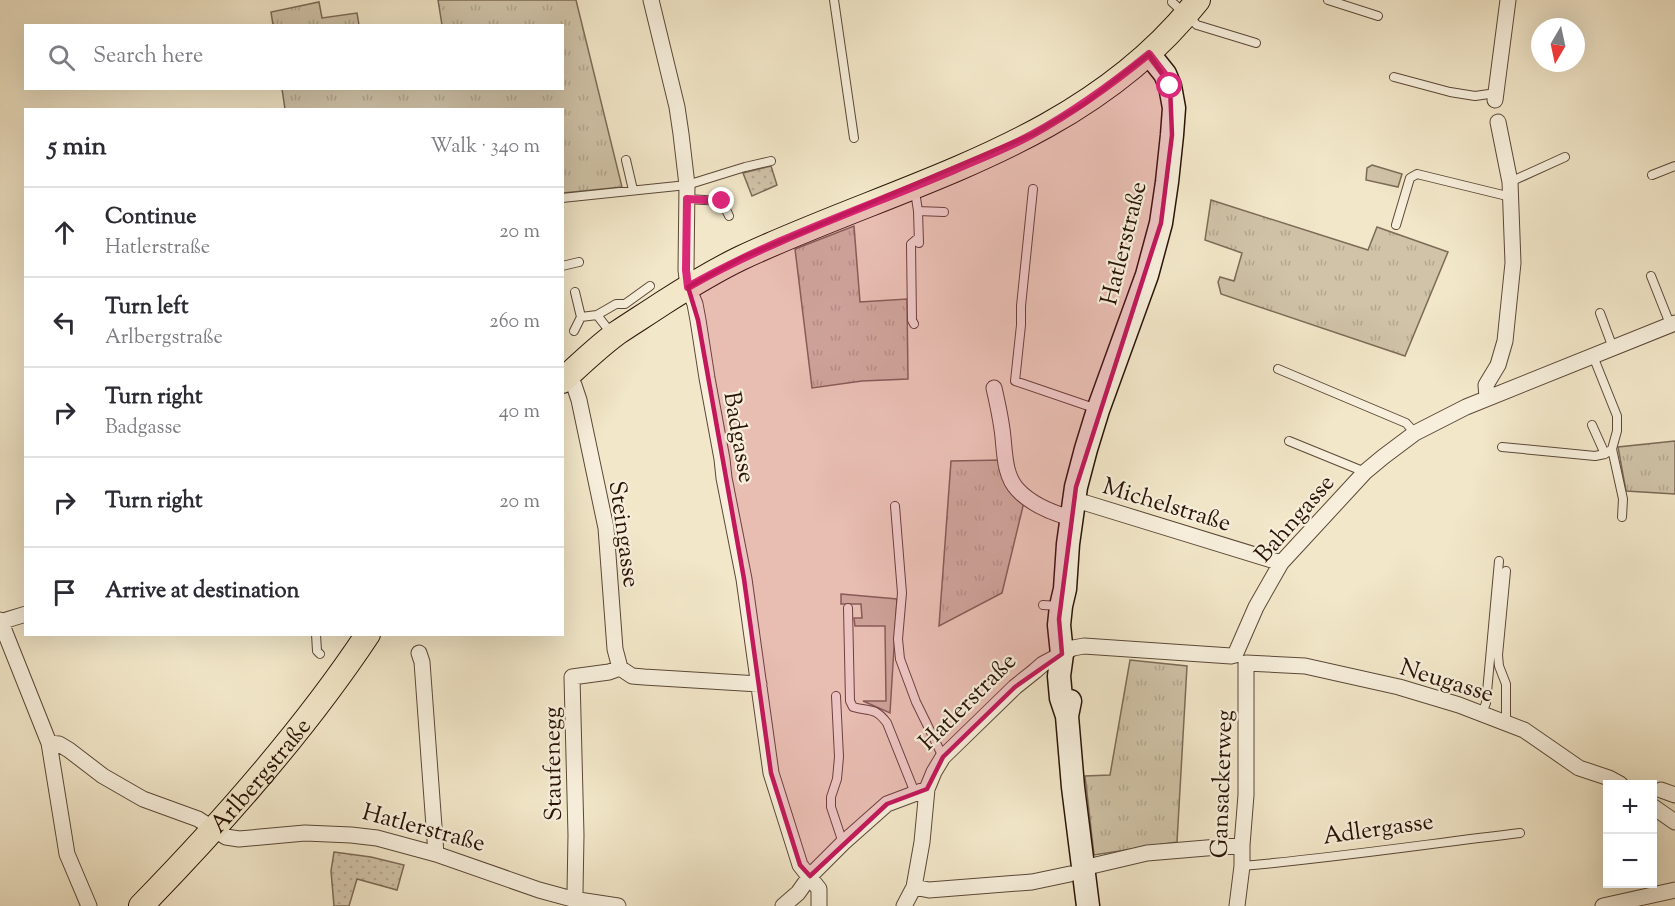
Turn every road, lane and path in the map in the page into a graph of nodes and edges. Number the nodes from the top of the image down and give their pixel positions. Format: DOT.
graph roads {
  1 [pos="651,0"];
  2 [pos="834,0"];
  3 [pos="1328,0"];
  4 [pos="1508,0"];
  5 [pos="1185,6"];
  6 [pos="1378,16"];
  7 [pos="1256,43"];
  8 [pos="1149,54"];
  9 [pos="1394,77"];
  10 [pos="1496,96"];
  11 [pos="1498,122"];
  12 [pos="854,138"];
  13 [pos="1565,157"];
  14 [pos="626,160"];
  15 [pos="771,161"];
  16 [pos="1675,166"];
  17 [pos="1652,175"];
  18 [pos="640,179"];
  19 [pos="912,188"];
  20 [pos="1033,189"];
  21 [pos="1511,189"];
  22 [pos="637,190"];
  23 [pos="687,192"];
  24 [pos="564,198"];
  25 [pos="918,212"];
  26 [pos="944,212"];
  27 [pos="729,216"];
  28 [pos="1396,225"];
  29 [pos="579,262"];
  30 [pos="564,266"];
  31 [pos="1651,276"];
  32 [pos="650,286"];
  33 [pos="688,287"];
  34 [pos="575,292"];
  35 [pos="640,306"];
  36 [pos="1600,313"];
  37 [pos="597,315"];
  38 [pos="581,317"];
  39 [pos="1673,323"];
  40 [pos="914,324"];
  41 [pos="574,331"];
  42 [pos="613,336"];
  43 [pos="1613,348"];
  44 [pos="1593,356"];
  45 [pos="1278,369"];
  46 [pos="564,379"];
  47 [pos="994,388"];
  48 [pos="1487,398"];
  49 [pos="1098,410"];
  50 [pos="1592,425"];
  51 [pos="1415,433"];
  52 [pos="1289,441"];
  53 [pos="1502,447"];
  54 [pos="1608,452"];
  55 [pos="1365,472"];
  56 [pos="895,506"];
  57 [pos="1072,509"];
  58 [pos="1622,517"];
  59 [pos="1499,561"];
  60 [pos="1281,563"];
  61 [pos="1506,571"];
  62 [pos="848,608"];
  63 [pos="24,615"];
  64 [pos="0,621"];
  65 [pos="316,636"];
  66 [pos="367,636"];
  67 [pos="1064,652"];
  68 [pos="419,653"];
  69 [pos="320,654"];
  70 [pos="1241,659"];
  71 [pos="620,668"];
  72 [pos="759,684"];
  73 [pos="836,696"];
  74 [pos="1482,713"];
  75 [pos="1506,723"];
  76 [pos="49,743"];
  77 [pos="943,757"];
  78 [pos="1613,780"];
  79 [pos="921,791"];
  80 [pos="1657,809"];
  81 [pos="1675,822"];
  82 [pos="214,828"];
  83 [pos="1520,833"];
  84 [pos="843,843"];
  85 [pos="1242,845"];
  86 [pos="436,854"];
  87 [pos="1242,866"];
  88 [pos="1076,871"];
  89 [pos="810,876"];
  90 [pos="914,887"];
  91 [pos="1675,890"];
  92 [pos="572,898"];
  93 [pos="89,906"];
  94 [pos="141,906"];
  95 [pos="618,906"];
  96 [pos="783,906"];
  97 [pos="819,906"];
  98 [pos="904,906"];
  99 [pos="1088,906"];
  100 [pos="1237,906"];
  101 [pos="1603,906"];
  1 -- 23 [label="street, Badgasse"];
  2 -- 12 [label="lane"];
  3 -- 6 [label="lane"];
  4 -- 10 [label="street"];
  5 -- 7 [label="lane"];
  5 -- 8 [label="main road"];
  8 -- 19 [label="main road"];
  8 -- 49 [label="street, Hatlerstraße"];
  9 -- 10 [label="lane"];
  11 -- 21 [label="street"];
  13 -- 21 [label="lane"];
  14 -- 22 [label="lane"];
  15 -- 23 [label="lane"];
  16 -- 17 [label="lane"];
  18 -- 22 [label="lane"];
  19 -- 25 [label="lane"];
  19 -- 33 [label="main road"];
  20 -- 49 [label="lane"];
  21 -- 28 [label="lane"];
  21 -- 48 [label="street"];
  22 -- 23 [label="lane"];
  22 -- 24 [label="lane"];
  23 -- 27 [label="lane"];
  23 -- 33 [label="street, Badgasse"];
  25 -- 26 [label="lane"];
  25 -- 40 [label="lane"];
  29 -- 30 [label="lane"];
  31 -- 39 [label="lane"];
  32 -- 35 [label="lane"];
  33 -- 35 [label="main road"];
  33 -- 72 [label="street, Badgasse"];
  34 -- 38 [label="lane"];
  35 -- 37 [label="lane"];
  35 -- 42 [label="main road"];
  36 -- 43 [label="lane"];
  37 -- 38 [label="lane"];
  37 -- 42 [label="lane"];
  38 -- 41 [label="lane"];
  39 -- 43 [label="street, Bahngasse"];
  42 -- 46 [label="main road"];
  43 -- 44 [label="street, Bahngasse"];
  44 -- 48 [label="street, Bahngasse"];
  44 -- 54 [label="lane"];
  45 -- 51 [label="lane"];
  46 -- 71 [label="street, Steingasse"];
  47 -- 57 [label="street, Michelstraße"];
  48 -- 51 [label="street, Bahngasse"];
  49 -- 57 [label="street, Hatlerstraße"];
  50 -- 54 [label="lane"];
  51 -- 55 [label="street, Bahngasse"];
  52 -- 55 [label="lane"];
  53 -- 54 [label="lane"];
  54 -- 58 [label="lane"];
  55 -- 60 [label="street, Bahngasse"];
  56 -- 77 [label="lane"];
  57 -- 60 [label="street, Michelstraße"];
  57 -- 67 [label="street, Hatlerstraße"];
  59 -- 74 [label="lane"];
  60 -- 70 [label="street, Bahngasse"];
  61 -- 75 [label="lane"];
  62 -- 79 [label="lane"];
  63 -- 64 [label="street"];
  64 -- 76 [label="street"];
  65 -- 69 [label="lane"];
  66 -- 82 [label="main road, Arlbergstraße"];
  67 -- 70 [label="street"];
  67 -- 77 [label="street, Hatlerstraße"];
  67 -- 88 [label="street"];
  68 -- 86 [label="street"];
  70 -- 74 [label="street, Neugasse"];
  70 -- 85 [label="street, Gansackerweg"];
  71 -- 72 [label="street"];
  71 -- 92 [label="street, Staufenegg"];
  72 -- 89 [label="street, Badgasse"];
  73 -- 84 [label="lane"];
  74 -- 75 [label="street, Neugasse"];
  75 -- 78 [label="street, Neugasse"];
  76 -- 82 [label="street, Hatlerstraße"];
  76 -- 93 [label="street"];
  77 -- 79 [label="street, Hatlerstraße"];
  79 -- 84 [label="street"];
  79 -- 90 [label="street"];
  80 -- 81 [label="street"];
  82 -- 86 [label="street, Hatlerstraße"];
  82 -- 94 [label="main road, Arlbergstraße"];
  83 -- 87 [label="lane, Adlergasse"];
  84 -- 89 [label="street"];
  85 -- 87 [label="street, Gansackerweg"];
  85 -- 88 [label="street"];
  86 -- 92 [label="street, Hatlerstraße"];
  87 -- 100 [label="street, Gansackerweg"];
  88 -- 90 [label="street"];
  88 -- 99 [label="street"];
  89 -- 96 [label="street"];
  89 -- 97 [label="street, Badgasse"];
  90 -- 98 [label="street"];
  91 -- 101 [label="street"];
  92 -- 95 [label="street, Hatlerstraße"];
}
